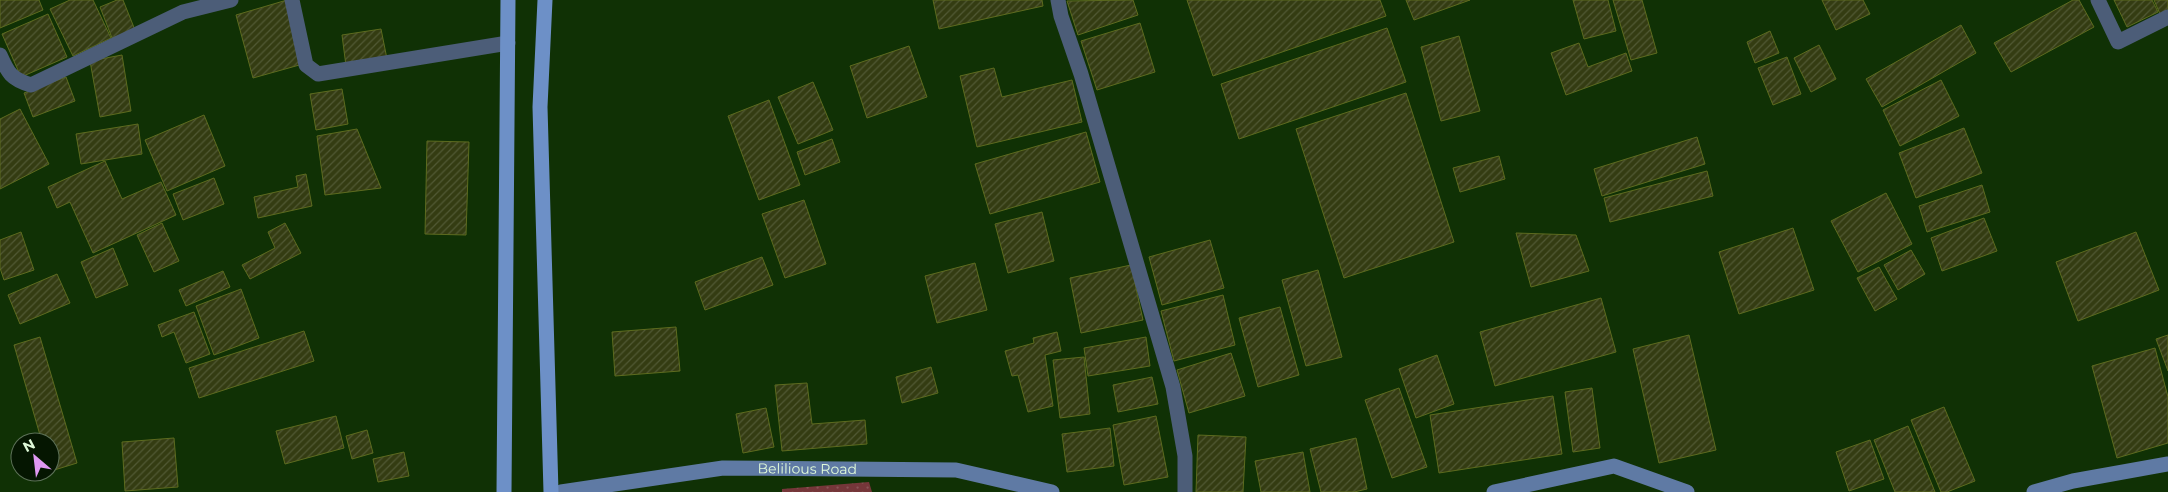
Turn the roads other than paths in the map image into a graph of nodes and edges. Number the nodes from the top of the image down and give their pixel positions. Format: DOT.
graph roads {
  1 [pos="231,0"];
  2 [pos="292,0"];
  3 [pos="508,0"];
  4 [pos="545,0"];
  5 [pos="1058,0"];
  6 [pos="2098,0"];
  7 [pos="2168,17"];
  8 [pos="508,43"];
  9 [pos="0,55"];
  10 [pos="2168,464"];
  11 [pos="504,492"];
  12 [pos="551,492"];
  13 [pos="561,492"];
  14 [pos="1052,492"];
  15 [pos="1185,492"];
  16 [pos="1494,492"];
  17 [pos="1687,492"];
  18 [pos="2034,492"];
  1 -- 9 [label="street"];
  2 -- 8 [label="street"];
  3 -- 8 [label="main road"];
  4 -- 12 [label="main road"];
  5 -- 15 [label="street"];
  6 -- 7 [label="street"];
  8 -- 11 [label="main road"];
  10 -- 18 [label="main road"];
  13 -- 14 [label="main road, Belilious Road"];
  16 -- 17 [label="main road"];
}
